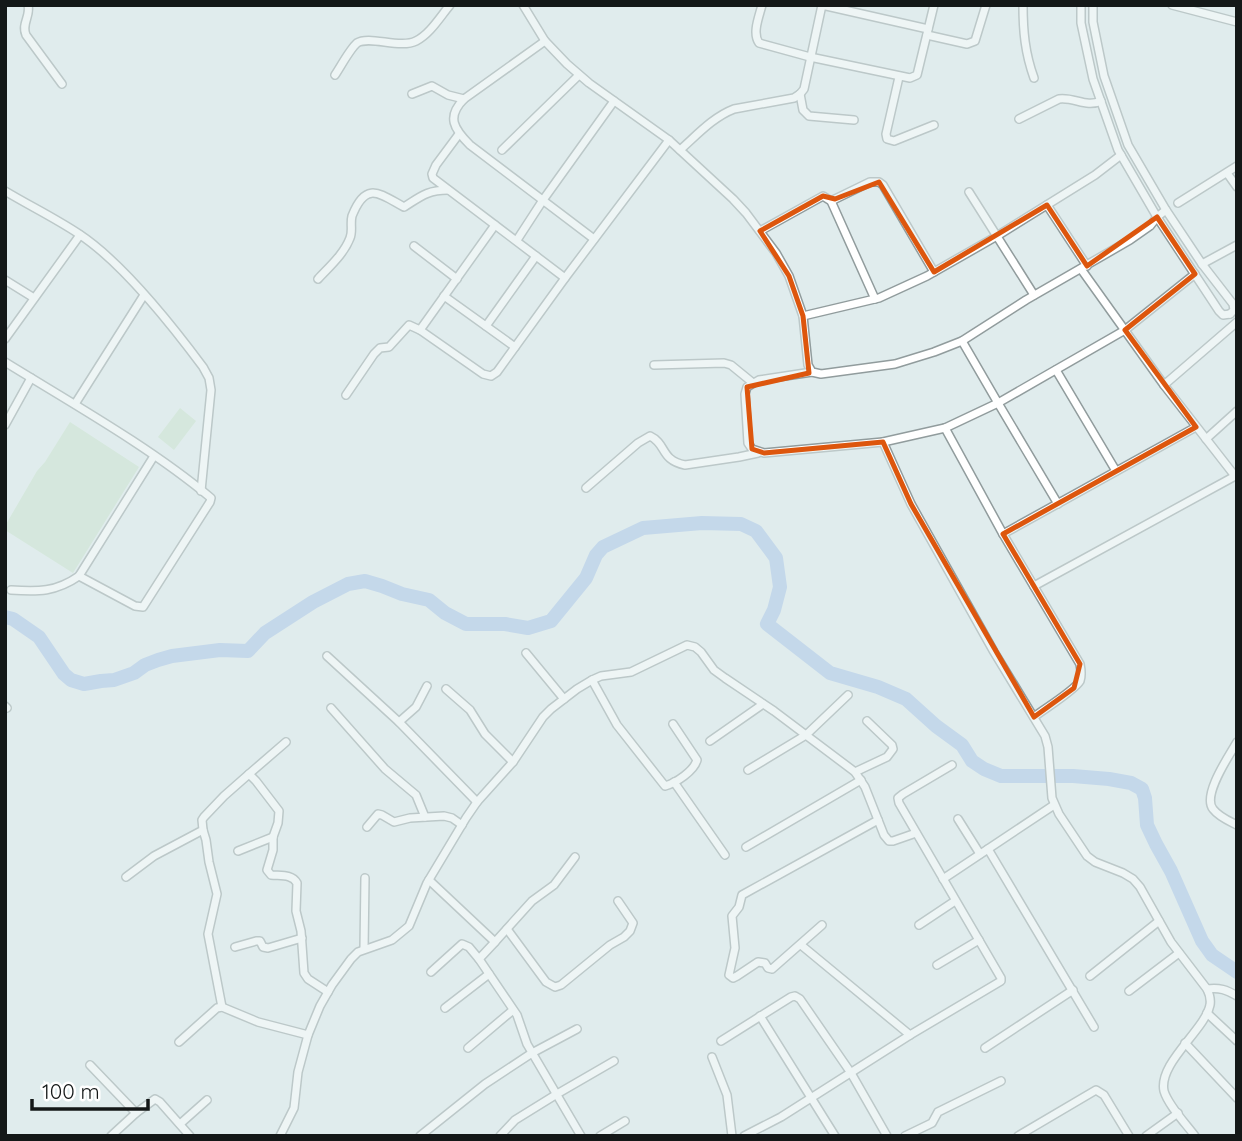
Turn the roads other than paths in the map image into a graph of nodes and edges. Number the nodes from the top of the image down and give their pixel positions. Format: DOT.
graph roads {
  1 [pos="27,5"];
  2 [pos="450,5"];
  3 [pos="524,5"];
  4 [pos="762,5"];
  5 [pos="934,5"];
  6 [pos="986,5"];
  7 [pos="1023,5"];
  8 [pos="1081,5"];
  9 [pos="1093,5"];
  10 [pos="1172,5"];
  11 [pos="1237,22"];
  12 [pos="928,32"];
  13 [pos="545,41"];
  14 [pos="810,57"];
  15 [pos="335,75"];
  16 [pos="579,75"];
  17 [pos="899,77"];
  18 [pos="1034,78"];
  19 [pos="62,84"];
  20 [pos="412,94"];
  21 [pos="800,94"];
  22 [pos="464,99"];
  23 [pos="614,101"];
  24 [pos="1101,101"];
  25 [pos="1019,119"];
  26 [pos="854,120"];
  27 [pos="934,125"];
  28 [pos="459,134"];
  29 [pos="669,140"];
  30 [pos="502,150"];
  31 [pos="680,150"];
  32 [pos="1121,155"];
  33 [pos="1237,166"];
  34 [pos="1227,173"];
  35 [pos="1237,187"];
  36 [pos="449,190"];
  37 [pos="5,191"];
  38 [pos="970,192"];
  39 [pos="543,200"];
  40 [pos="831,201"];
  41 [pos="1178,203"];
  42 [pos="1047,205"];
  43 [pos="1166,209"];
  44 [pos="1157,217"];
  45 [pos="495,225"];
  46 [pos="760,231"];
  47 [pos="80,235"];
  48 [pos="997,236"];
  49 [pos="594,239"];
  50 [pos="517,240"];
  51 [pos="1237,245"];
  52 [pos="414,246"];
  53 [pos="536,256"];
  54 [pos="1202,264"];
  55 [pos="1084,267"];
  56 [pos="934,272"];
  57 [pos="1195,274"];
  58 [pos="565,278"];
  59 [pos="318,279"];
  60 [pos="457,279"];
  61 [pos="5,280"];
  62 [pos="144,295"];
  63 [pos="1034,295"];
  64 [pos="444,296"];
  65 [pos="34,298"];
  66 [pos="876,299"];
  67 [pos="1230,314"];
  68 [pos="803,316"];
  69 [pos="1236,323"];
  70 [pos="486,326"];
  71 [pos="420,330"];
  72 [pos="1125,330"];
  73 [pos="5,339"];
  74 [pos="962,341"];
  75 [pos="515,347"];
  76 [pos="5,362"];
  77 [pos="654,365"];
  78 [pos="1056,370"];
  79 [pos="812,372"];
  80 [pos="31,378"];
  81 [pos="752,383"];
  82 [pos="1164,385"];
  83 [pos="346,395"];
  84 [pos="998,403"];
  85 [pos="75,404"];
  86 [pos="1237,411"];
  87 [pos="5,425"];
  88 [pos="1196,427"];
  89 [pos="945,428"];
  90 [pos="1206,439"];
  91 [pos="883,442"];
  92 [pos="758,453"];
  93 [pos="154,456"];
  94 [pos="1116,471"];
  95 [pos="1236,476"];
  96 [pos="586,488"];
  97 [pos="201,491"];
  98 [pos="1058,504"];
  99 [pos="1003,534"];
  100 [pos="79,576"];
  101 [pos="1034,586"];
  102 [pos="11,590"];
  103 [pos="526,653"];
  104 [pos="327,656"];
  105 [pos="592,680"];
  106 [pos="427,686"];
  107 [pos="446,689"];
  108 [pos="848,695"];
  109 [pos="564,699"];
  110 [pos="763,704"];
  111 [pos="331,708"];
  112 [pos="1034,716"];
  113 [pos="867,721"];
  114 [pos="399,723"];
  115 [pos="673,724"];
  116 [pos="806,735"];
  117 [pos="710,741"];
  118 [pos="286,742"];
  119 [pos="1237,742"];
  120 [pos="513,762"];
  121 [pos="952,765"];
  122 [pos="748,770"];
  123 [pos="855,772"];
  124 [pos="249,774"];
  125 [pos="861,780"];
  126 [pos="674,782"];
  127 [pos="1053,801"];
  128 [pos="477,802"];
  129 [pos="425,817"];
  130 [pos="958,819"];
  131 [pos="878,820"];
  132 [pos="462,825"];
  133 [pos="1237,825"];
  134 [pos="367,827"];
  135 [pos="203,830"];
  136 [pos="916,833"];
  137 [pos="273,837"];
  138 [pos="746,847"];
  139 [pos="238,851"];
  140 [pos="984,851"];
  141 [pos="725,855"];
  142 [pos="575,858"];
  143 [pos="126,877"];
  144 [pos="365,878"];
  145 [pos="943,879"];
  146 [pos="429,880"];
  147 [pos="618,901"];
  148 [pos="956,901"];
  149 [pos="1158,921"];
  150 [pos="822,925"];
  151 [pos="919,925"];
  152 [pos="507,929"];
  153 [pos="302,938"];
  154 [pos="979,940"];
  155 [pos="495,942"];
  156 [pos="801,945"];
  157 [pos="235,947"];
  158 [pos="364,949"];
  159 [pos="1179,953"];
  160 [pos="478,959"];
  161 [pos="937,965"];
  162 [pos="431,972"];
  163 [pos="489,974"];
  164 [pos="1090,976"];
  165 [pos="1208,989"];
  166 [pos="1073,990"];
  167 [pos="1129,991"];
  168 [pos="328,992"];
  169 [pos="1237,996"];
  170 [pos="222,1007"];
  171 [pos="445,1008"];
  172 [pos="513,1010"];
  173 [pos="1208,1013"];
  174 [pos="760,1016"];
  175 [pos="1094,1027"];
  176 [pos="577,1029"];
  177 [pos="308,1035"];
  178 [pos="910,1035"];
  179 [pos="721,1041"];
  180 [pos="1237,1041"];
  181 [pos="179,1042"];
  182 [pos="1185,1044"];
  183 [pos="468,1048"];
  184 [pos="985,1048"];
  185 [pos="532,1053"];
  186 [pos="712,1057"];
  187 [pos="614,1061"];
  188 [pos="90,1065"];
  189 [pos="851,1073"];
  190 [pos="1001,1081"];
  191 [pos="557,1094"];
  192 [pos="1237,1098"];
  193 [pos="811,1099"];
  194 [pos="207,1100"];
  195 [pos="136,1112"];
  196 [pos="1178,1113"];
  197 [pos="625,1121"];
  198 [pos="180,1124"];
  199 [pos="111,1136"];
  200 [pos="190,1136"];
  201 [pos="280,1136"];
  202 [pos="420,1136"];
  203 [pos="500,1136"];
  204 [pos="581,1136"];
  205 [pos="600,1136"];
  206 [pos="732,1136"];
  207 [pos="744,1136"];
  208 [pos="835,1136"];
  209 [pos="887,1136"];
  210 [pos="905,1136"];
  211 [pos="1018,1136"];
  212 [pos="1129,1136"];
  213 [pos="1146,1136"];
  214 [pos="1195,1136"];
  1 -- 19 [label="street"];
  2 -- 15 [label="street"];
  3 -- 13 [label="street"];
  4 -- 14 [label="street"];
  5 -- 12 [label="street"];
  6 -- 12 [label="street"];
  7 -- 18 [label="street"];
  8 -- 24 [label="street"];
  9 -- 43 [label="street"];
  10 -- 11 [label="street"];
  12 -- 14 [label="street"];
  12 -- 17 [label="street"];
  13 -- 16 [label="street"];
  13 -- 22 [label="street"];
  14 -- 17 [label="street"];
  14 -- 21 [label="street"];
  16 -- 23 [label="street"];
  16 -- 30 [label="street"];
  17 -- 27 [label="street"];
  20 -- 22 [label="street"];
  21 -- 26 [label="street"];
  21 -- 31 [label="street"];
  22 -- 28 [label="street"];
  23 -- 29 [label="street"];
  23 -- 39 [label="street"];
  24 -- 25 [label="street"];
  24 -- 32 [label="street"];
  28 -- 36 [label="street"];
  28 -- 39 [label="street"];
  29 -- 31 [label="street"];
  29 -- 49 [label="street"];
  31 -- 46 [label="street"];
  32 -- 42 [label="street"];
  32 -- 44 [label="street"];
  33 -- 34 [label="street"];
  34 -- 35 [label="street"];
  34 -- 41 [label="street"];
  36 -- 45 [label="street"];
  36 -- 59 [label="street"];
  37 -- 47 [label="street"];
  38 -- 48 [label="street"];
  39 -- 49 [label="street"];
  39 -- 50 [label="street"];
  40 -- 46 [label="street"];
  40 -- 56 [label="street"];
  40 -- 66 [label="street"];
  42 -- 48 [label="street"];
  42 -- 55 [label="street"];
  43 -- 44 [label="street"];
  43 -- 54 [label="street"];
  44 -- 55 [label="street"];
  44 -- 57 [label="street"];
  45 -- 50 [label="street"];
  45 -- 60 [label="street"];
  46 -- 68 [label="street"];
  47 -- 62 [label="street"];
  47 -- 65 [label="street"];
  48 -- 56 [label="street"];
  48 -- 63 [label="street"];
  49 -- 58 [label="street"];
  50 -- 53 [label="street"];
  51 -- 54 [label="street"];
  52 -- 60 [label="street"];
  53 -- 58 [label="street"];
  53 -- 70 [label="street"];
  54 -- 67 [label="street"];
  55 -- 63 [label="street"];
  55 -- 72 [label="street"];
  56 -- 66 [label="street"];
  57 -- 67 [label="street"];
  57 -- 72 [label="street"];
  58 -- 75 [label="street"];
  60 -- 64 [label="street"];
  61 -- 65 [label="street"];
  62 -- 85 [label="street"];
  62 -- 97 [label="street"];
  63 -- 74 [label="street"];
  64 -- 70 [label="street"];
  64 -- 71 [label="street"];
  65 -- 73 [label="street"];
  66 -- 68 [label="street"];
  67 -- 69 [label="street"];
  68 -- 79 [label="street"];
  69 -- 82 [label="street"];
  70 -- 75 [label="street"];
  71 -- 75 [label="street"];
  71 -- 83 [label="street"];
  72 -- 78 [label="street"];
  72 -- 82 [label="street"];
  74 -- 79 [label="street"];
  74 -- 84 [label="street"];
  76 -- 80 [label="street"];
  77 -- 81 [label="street"];
  78 -- 84 [label="street"];
  78 -- 94 [label="street"];
  79 -- 81 [label="street"];
  80 -- 85 [label="street"];
  80 -- 87 [label="street"];
  81 -- 92 [label="street"];
  82 -- 88 [label="street"];
  84 -- 89 [label="street"];
  84 -- 98 [label="street"];
  85 -- 93 [label="street"];
  86 -- 90 [label="street"];
  88 -- 90 [label="street"];
  88 -- 94 [label="street"];
  89 -- 91 [label="street"];
  89 -- 99 [label="street"];
  90 -- 95 [label="street"];
  91 -- 92 [label="street"];
  91 -- 112 [label="street"];
  92 -- 96 [label="street"];
  93 -- 97 [label="street"];
  93 -- 100 [label="street"];
  94 -- 98 [label="street"];
  95 -- 101 [label="street"];
  97 -- 100 [label="street"];
  98 -- 99 [label="street"];
  99 -- 101 [label="street"];
  100 -- 102 [label="street"];
  101 -- 112 [label="street"];
  103 -- 109 [label="street"];
  104 -- 114 [label="street"];
  105 -- 109 [label="street"];
  105 -- 110 [label="street"];
  105 -- 126 [label="street"];
  106 -- 114 [label="street"];
  107 -- 120 [label="street"];
  108 -- 116 [label="street"];
  109 -- 120 [label="street"];
  110 -- 116 [label="street"];
  110 -- 117 [label="street"];
  111 -- 129 [label="street"];
  112 -- 127 [label="street"];
  113 -- 123 [label="street"];
  114 -- 128 [label="street"];
  115 -- 126 [label="street"];
  116 -- 122 [label="street"];
  116 -- 123 [label="street"];
  118 -- 124 [label="street"];
  119 -- 133 [label="street"];
  120 -- 128 [label="street"];
  121 -- 136 [label="street"];
  123 -- 125 [label="street"];
  124 -- 135 [label="street"];
  124 -- 137 [label="street"];
  125 -- 131 [label="street"];
  125 -- 138 [label="street"];
  126 -- 141 [label="street"];
  127 -- 140 [label="street"];
  127 -- 149 [label="street"];
  128 -- 132 [label="street"];
  129 -- 132 [label="street"];
  129 -- 134 [label="street"];
  130 -- 140 [label="street"];
  131 -- 136 [label="street"];
  131 -- 156 [label="street"];
  132 -- 146 [label="street"];
  135 -- 143 [label="street"];
  135 -- 170 [label="street"];
  136 -- 145 [label="street"];
  137 -- 139 [label="street"];
  137 -- 153 [label="street"];
  140 -- 145 [label="street"];
  140 -- 166 [label="street"];
  142 -- 152 [label="street"];
  144 -- 158 [label="street"];
  145 -- 148 [label="street"];
  146 -- 155 [label="street"];
  146 -- 158 [label="street"];
  147 -- 152 [label="street"];
  148 -- 151 [label="street"];
  148 -- 154 [label="street"];
  149 -- 159 [label="street"];
  149 -- 164 [label="street"];
  150 -- 156 [label="street"];
  152 -- 155 [label="street"];
  153 -- 157 [label="street"];
  153 -- 168 [label="street"];
  154 -- 161 [label="street"];
  154 -- 178 [label="street"];
  155 -- 160 [label="street"];
  156 -- 178 [label="street"];
  158 -- 168 [label="street"];
  159 -- 165 [label="street"];
  159 -- 167 [label="street"];
  160 -- 162 [label="street"];
  160 -- 163 [label="street"];
  163 -- 171 [label="street"];
  163 -- 172 [label="street"];
  165 -- 169 [label="street"];
  165 -- 173 [label="street"];
  166 -- 175 [label="street"];
  166 -- 184 [label="street"];
  168 -- 177 [label="street"];
  170 -- 177 [label="street"];
  170 -- 181 [label="street"];
  172 -- 183 [label="street"];
  172 -- 185 [label="street"];
  173 -- 180 [label="street"];
  173 -- 182 [label="street"];
  174 -- 179 [label="street"];
  174 -- 189 [label="street"];
  174 -- 193 [label="street"];
  176 -- 185 [label="street"];
  177 -- 201 [label="street"];
  178 -- 189 [label="street"];
  182 -- 192 [label="street"];
  182 -- 196 [label="street"];
  185 -- 191 [label="street"];
  185 -- 202 [label="street"];
  186 -- 206 [label="street"];
  187 -- 191 [label="street"];
  188 -- 195 [label="street"];
  189 -- 193 [label="street"];
  189 -- 209 [label="street"];
  190 -- 210 [label="street"];
  191 -- 203 [label="street"];
  191 -- 204 [label="street"];
  193 -- 207 [label="street"];
  193 -- 208 [label="street"];
  194 -- 198 [label="street"];
  195 -- 198 [label="street"];
  195 -- 199 [label="street"];
  196 -- 213 [label="street"];
  196 -- 214 [label="street"];
  197 -- 205 [label="street"];
  198 -- 200 [label="street"];
  211 -- 212 [label="street"];
}
